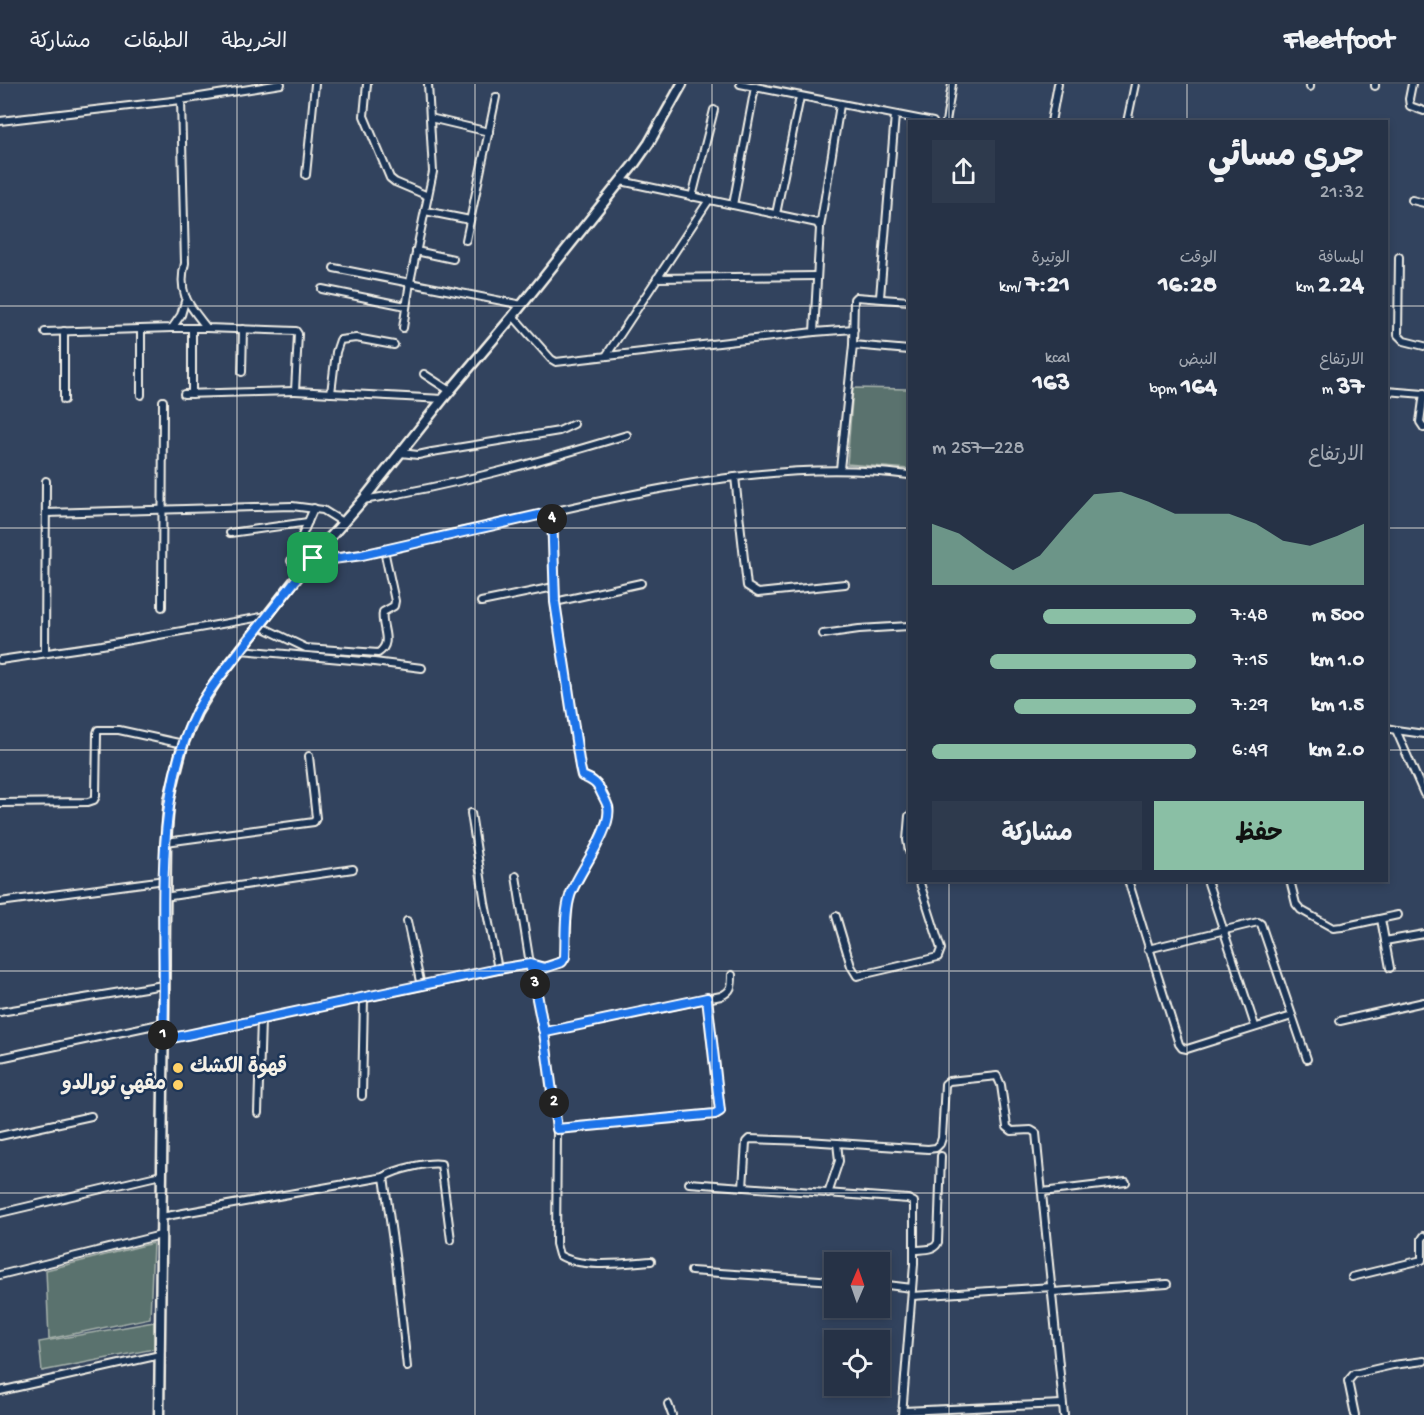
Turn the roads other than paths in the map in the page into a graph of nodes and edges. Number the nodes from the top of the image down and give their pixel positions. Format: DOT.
graph roads {
  1 [pos="281,84"];
  2 [pos="315,84"];
  3 [pos="368,84"];
  4 [pos="428,84"];
  5 [pos="682,84"];
  6 [pos="740,84"];
  7 [pos="952,84"];
  8 [pos="1058,84"];
  9 [pos="1134,84"];
  10 [pos="1412,84"];
  11 [pos="755,87"];
  12 [pos="496,97"];
  13 [pos="800,97"];
  14 [pos="181,100"];
  15 [pos="840,105"];
  16 [pos="714,110"];
  17 [pos="1424,111"];
  18 [pos="895,115"];
  19 [pos="430,118"];
  20 [pos="0,120"];
  21 [pos="922,120"];
  22 [pos="946,120"];
  23 [pos="1051,120"];
  24 [pos="1127,120"];
  25 [pos="489,132"];
  26 [pos="306,175"];
  27 [pos="621,181"];
  28 [pos="428,196"];
  29 [pos="693,196"];
  30 [pos="709,200"];
  31 [pos="1412,200"];
  32 [pos="1424,203"];
  33 [pos="733,205"];
  34 [pos="425,211"];
  35 [pos="776,214"];
  36 [pos="470,220"];
  37 [pos="820,228"];
  38 [pos="466,240"];
  39 [pos="416,251"];
  40 [pos="1400,257"];
  41 [pos="453,259"];
  42 [pos="334,268"];
  43 [pos="816,276"];
  44 [pos="657,278"];
  45 [pos="410,282"];
  46 [pos="322,289"];
  47 [pos="880,297"];
  48 [pos="186,298"];
  49 [pos="908,301"];
  50 [pos="522,304"];
  51 [pos="406,306"];
  52 [pos="513,316"];
  53 [pos="172,328"];
  54 [pos="192,328"];
  55 [pos="207,328"];
  56 [pos="403,328"];
  57 [pos="141,329"];
  58 [pos="243,329"];
  59 [pos="854,329"];
  60 [pos="64,331"];
  61 [pos="45,332"];
  62 [pos="814,332"];
  63 [pos="393,345"];
  64 [pos="853,345"];
  65 [pos="1424,346"];
  66 [pos="908,350"];
  67 [pos="606,356"];
  68 [pos="242,372"];
  69 [pos="424,374"];
  70 [pos="295,391"];
  71 [pos="450,391"];
  72 [pos="1388,391"];
  73 [pos="332,393"];
  74 [pos="1424,393"];
  75 [pos="184,394"];
  76 [pos="192,394"];
  77 [pos="141,395"];
  78 [pos="443,399"];
  79 [pos="64,400"];
  80 [pos="163,401"];
  81 [pos="574,424"];
  82 [pos="1424,428"];
  83 [pos="627,435"];
  84 [pos="401,453"];
  85 [pos="840,469"];
  86 [pos="908,475"];
  87 [pos="735,477"];
  88 [pos="46,481"];
  89 [pos="363,500"];
  90 [pos="162,508"];
  91 [pos="314,508"];
  92 [pos="552,512"];
  93 [pos="45,513"];
  94 [pos="308,522"];
  95 [pos="344,523"];
  96 [pos="230,533"];
  97 [pos="384,550"];
  98 [pos="313,558"];
  99 [pos="291,561"];
  100 [pos="641,583"];
  101 [pos="845,584"];
  102 [pos="554,587"];
  103 [pos="481,602"];
  104 [pos="555,602"];
  105 [pos="162,607"];
  106 [pos="267,615"];
  107 [pos="260,626"];
  108 [pos="908,626"];
  109 [pos="823,634"];
  110 [pos="241,650"];
  111 [pos="45,653"];
  112 [pos="0,660"];
  113 [pos="422,668"];
  114 [pos="1388,728"];
  115 [pos="1396,730"];
  116 [pos="1424,734"];
  117 [pos="183,744"];
  118 [pos="309,756"];
  119 [pos="1424,794"];
  120 [pos="0,803"];
  121 [pos="471,813"];
  122 [pos="908,828"];
  123 [pos="166,842"];
  124 [pos="908,846"];
  125 [pos="353,868"];
  126 [pos="516,876"];
  127 [pos="165,880"];
  128 [pos="920,882"];
  129 [pos="1129,882"];
  130 [pos="1208,882"];
  131 [pos="1290,882"];
  132 [pos="164,897"];
  133 [pos="0,902"];
  134 [pos="1398,915"];
  135 [pos="836,916"];
  136 [pos="1381,919"];
  137 [pos="408,921"];
  138 [pos="1224,929"];
  139 [pos="1424,934"];
  140 [pos="1386,941"];
  141 [pos="1148,949"];
  142 [pos="530,964"];
  143 [pos="1390,968"];
  144 [pos="498,969"];
  145 [pos="732,975"];
  146 [pos="163,985"];
  147 [pos="421,986"];
  148 [pos="364,997"];
  149 [pos="707,998"];
  150 [pos="1424,1002"];
  151 [pos="0,1012"];
  152 [pos="1292,1016"];
  153 [pos="261,1020"];
  154 [pos="1340,1021"];
  155 [pos="164,1023"];
  156 [pos="1256,1026"];
  157 [pos="544,1032"];
  158 [pos="163,1040"];
  159 [pos="0,1058"];
  160 [pos="1307,1059"];
  161 [pos="363,1096"];
  162 [pos="258,1113"];
  163 [pos="91,1116"];
  164 [pos="557,1129"];
  165 [pos="0,1136"];
  166 [pos="837,1143"];
  167 [pos="941,1156"];
  168 [pos="161,1175"];
  169 [pos="384,1177"];
  170 [pos="1126,1182"];
  171 [pos="690,1183"];
  172 [pos="744,1187"];
  173 [pos="1042,1192"];
  174 [pos="828,1194"];
  175 [pos="0,1213"];
  176 [pos="161,1217"];
  177 [pos="161,1235"];
  178 [pos="1424,1236"];
  179 [pos="451,1240"];
  180 [pos="915,1250"];
  181 [pos="651,1261"];
  182 [pos="691,1271"];
  183 [pos="0,1275"];
  184 [pos="1352,1277"];
  185 [pos="824,1280"];
  186 [pos="1167,1284"];
  187 [pos="890,1285"];
  188 [pos="912,1288"];
  189 [pos="1052,1289"];
  190 [pos="912,1296"];
  191 [pos="160,1354"];
  192 [pos="1424,1361"];
  193 [pos="407,1366"];
  194 [pos="0,1391"];
  195 [pos="668,1404"];
  196 [pos="1062,1404"];
  197 [pos="976,1412"];
  198 [pos="903,1413"];
  199 [pos="159,1415"];
  200 [pos="672,1415"];
  201 [pos="1064,1415"];
  202 [pos="1355,1415"];
  1 -- 14 [label="street"];
  2 -- 26 [label="street"];
  3 -- 28 [label="street"];
  4 -- 19 [label="street"];
  5 -- 27 [label="main road"];
  6 -- 11 [label="street"];
  7 -- 22 [label="street"];
  8 -- 23 [label="street"];
  9 -- 24 [label="street"];
  10 -- 17 [label="street"];
  11 -- 13 [label="street"];
  11 -- 33 [label="street"];
  12 -- 25 [label="street"];
  13 -- 15 [label="street"];
  13 -- 35 [label="street"];
  14 -- 20 [label="street"];
  14 -- 48 [label="street"];
  15 -- 18 [label="street"];
  15 -- 37 [label="street"];
  16 -- 29 [label="street"];
  18 -- 21 [label="street"];
  18 -- 47 [label="street"];
  19 -- 25 [label="street"];
  19 -- 28 [label="street"];
  25 -- 36 [label="street"];
  27 -- 29 [label="street"];
  27 -- 50 [label="main road"];
  28 -- 34 [label="street"];
  29 -- 30 [label="street"];
  30 -- 33 [label="street"];
  30 -- 44 [label="street"];
  31 -- 32 [label="street"];
  33 -- 35 [label="street"];
  34 -- 36 [label="street"];
  34 -- 39 [label="street"];
  35 -- 37 [label="street"];
  36 -- 38 [label="street"];
  37 -- 43 [label="street"];
  39 -- 41 [label="street"];
  39 -- 45 [label="street"];
  40 -- 65 [label="street"];
  42 -- 45 [label="street"];
  43 -- 44 [label="street"];
  43 -- 62 [label="street"];
  44 -- 67 [label="street"];
  45 -- 50 [label="street"];
  45 -- 51 [label="street"];
  46 -- 51 [label="street"];
  47 -- 49 [label="street"];
  47 -- 59 [label="street"];
  48 -- 53 [label="street"];
  48 -- 55 [label="street"];
  50 -- 52 [label="main road"];
  51 -- 56 [label="street"];
  52 -- 67 [label="street"];
  52 -- 71 [label="main road"];
  53 -- 54 [label="street"];
  53 -- 57 [label="street"];
  54 -- 55 [label="street"];
  54 -- 76 [label="street"];
  55 -- 58 [label="street"];
  57 -- 60 [label="street"];
  57 -- 77 [label="street"];
  58 -- 68 [label="street"];
  58 -- 70 [label="street"];
  59 -- 62 [label="street"];
  59 -- 64 [label="street"];
  60 -- 61 [label="street"];
  60 -- 79 [label="street"];
  62 -- 67 [label="street"];
  63 -- 73 [label="street"];
  64 -- 66 [label="street"];
  64 -- 85 [label="street"];
  69 -- 71 [label="street"];
  70 -- 73 [label="street"];
  70 -- 76 [label="street"];
  71 -- 78 [label="main road"];
  72 -- 74 [label="street"];
  73 -- 78 [label="street"];
  74 -- 82 [label="street"];
  75 -- 76 [label="street"];
  78 -- 84 [label="main road"];
  80 -- 90 [label="street"];
  81 -- 84 [label="street"];
  83 -- 89 [label="street"];
  84 -- 89 [label="main road"];
  85 -- 86 [label="street"];
  85 -- 87 [label="street"];
  87 -- 92 [label="street"];
  87 -- 101 [label="street"];
  88 -- 93 [label="street"];
  89 -- 95 [label="main road"];
  90 -- 91 [label="street"];
  90 -- 93 [label="street"];
  90 -- 105 [label="street"];
  91 -- 94 [label="street"];
  91 -- 95 [label="street"];
  92 -- 97 [label="street"];
  92 -- 102 [label="street"];
  93 -- 111 [label="street"];
  94 -- 96 [label="street"];
  94 -- 99 [label="street"];
  95 -- 98 [label="main road"];
  97 -- 98 [label="street"];
  97 -- 107 [label="street"];
  98 -- 106 [label="main road"];
  100 -- 104 [label="street"];
  102 -- 103 [label="street"];
  102 -- 104 [label="street"];
  104 -- 142 [label="street"];
  106 -- 107 [label="main road"];
  106 -- 111 [label="street"];
  107 -- 110 [label="main road"];
  108 -- 109 [label="street"];
  110 -- 113 [label="street"];
  110 -- 117 [label="main road"];
  111 -- 112 [label="street"];
  114 -- 115 [label="street"];
  115 -- 116 [label="street"];
  115 -- 119 [label="street"];
  117 -- 120 [label="street"];
  117 -- 123 [label="main road"];
  118 -- 123 [label="street"];
  121 -- 144 [label="street"];
  122 -- 124 [label="street"];
  123 -- 127 [label="main road"];
  125 -- 132 [label="street"];
  126 -- 142 [label="street"];
  127 -- 132 [label="main road"];
  127 -- 133 [label="street"];
  128 -- 135 [label="street"];
  129 -- 141 [label="street"];
  130 -- 138 [label="street"];
  131 -- 136 [label="street"];
  132 -- 146 [label="main road"];
  134 -- 136 [label="street"];
  136 -- 140 [label="street"];
  137 -- 147 [label="street"];
  138 -- 141 [label="street"];
  138 -- 152 [label="street"];
  138 -- 156 [label="street"];
  139 -- 140 [label="street"];
  140 -- 143 [label="street"];
  141 -- 156 [label="street"];
  142 -- 144 [label="street"];
  142 -- 157 [label="street"];
  144 -- 147 [label="street"];
  145 -- 149 [label="street"];
  146 -- 151 [label="street"];
  146 -- 155 [label="main road"];
  147 -- 148 [label="street"];
  148 -- 153 [label="street"];
  148 -- 161 [label="street"];
  149 -- 157 [label="street"];
  149 -- 164 [label="street"];
  150 -- 154 [label="street"];
  152 -- 156 [label="street"];
  152 -- 160 [label="street"];
  153 -- 158 [label="street"];
  153 -- 162 [label="street"];
  155 -- 158 [label="main road"];
  155 -- 159 [label="street"];
  157 -- 164 [label="street"];
  158 -- 168 [label="main road"];
  163 -- 165 [label="street"];
  164 -- 181 [label="street"];
  166 -- 172 [label="street"];
  166 -- 173 [label="street"];
  166 -- 174 [label="street"];
  167 -- 180 [label="street"];
  168 -- 175 [label="street"];
  168 -- 176 [label="main road"];
  169 -- 176 [label="street"];
  169 -- 179 [label="street"];
  169 -- 193 [label="street"];
  170 -- 173 [label="street"];
  171 -- 172 [label="street"];
  172 -- 174 [label="street"];
  173 -- 189 [label="street"];
  174 -- 180 [label="street"];
  176 -- 177 [label="main road"];
  177 -- 183 [label="street"];
  177 -- 191 [label="main road"];
  178 -- 184 [label="street"];
  180 -- 188 [label="street"];
  182 -- 185 [label="street"];
  186 -- 189 [label="street"];
  187 -- 188 [label="street"];
  188 -- 190 [label="street"];
  189 -- 190 [label="street"];
  189 -- 196 [label="street"];
  190 -- 198 [label="street"];
  191 -- 194 [label="street"];
  191 -- 199 [label="main road"];
  192 -- 202 [label="street"];
  195 -- 200 [label="street"];
  196 -- 197 [label="street"];
  196 -- 201 [label="street"];
  197 -- 198 [label="street"];
}
